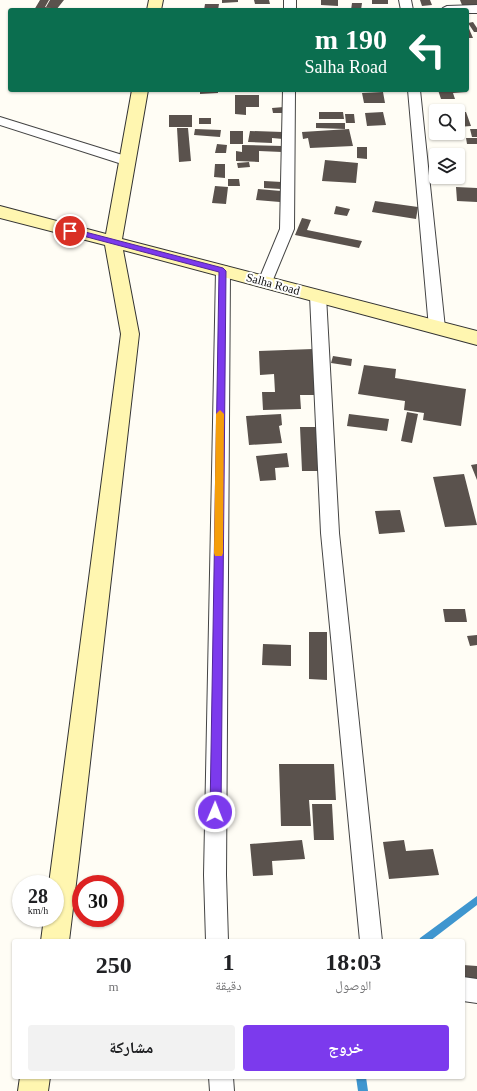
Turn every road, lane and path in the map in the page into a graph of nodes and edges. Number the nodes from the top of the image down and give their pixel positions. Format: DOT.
graph roads {
  1 [pos="140,92"];
  2 [pos="289,92"];
  3 [pos="414,92"];
  4 [pos="0,121"];
  5 [pos="127,161"];
  6 [pos="0,212"];
  7 [pos="113,242"];
  8 [pos="223,271"];
  9 [pos="265,282"];
  10 [pos="318,296"];
  11 [pos="437,328"];
  12 [pos="477,338"];
  13 [pos="55,939"];
  14 [pos="217,939"];
  15 [pos="371,939"];
  16 [pos="465,989"];
  17 [pos="477,991"];
  18 [pos="35,1079"];
  19 [pos="221,1079"];
  20 [pos="33,1091"];
  21 [pos="222,1091"];
  1 -- 5 [label="street"];
  2 -- 9 [label="street"];
  3 -- 11 [label="street"];
  4 -- 5 [label="street"];
  5 -- 7 [label="street"];
  6 -- 7 [label="street, Salha Road"];
  7 -- 8 [label="street, Salha Road"];
  7 -- 13 [label="street"];
  8 -- 9 [label="street, Salha Road"];
  8 -- 14 [label="street"];
  9 -- 10 [label="street, Salha Road"];
  10 -- 11 [label="street, Salha Road"];
  10 -- 15 [label="street"];
  11 -- 12 [label="street, Salha Road"];
  16 -- 17 [label="street"];
  18 -- 20 [label="street"];
  19 -- 21 [label="street"];
}
